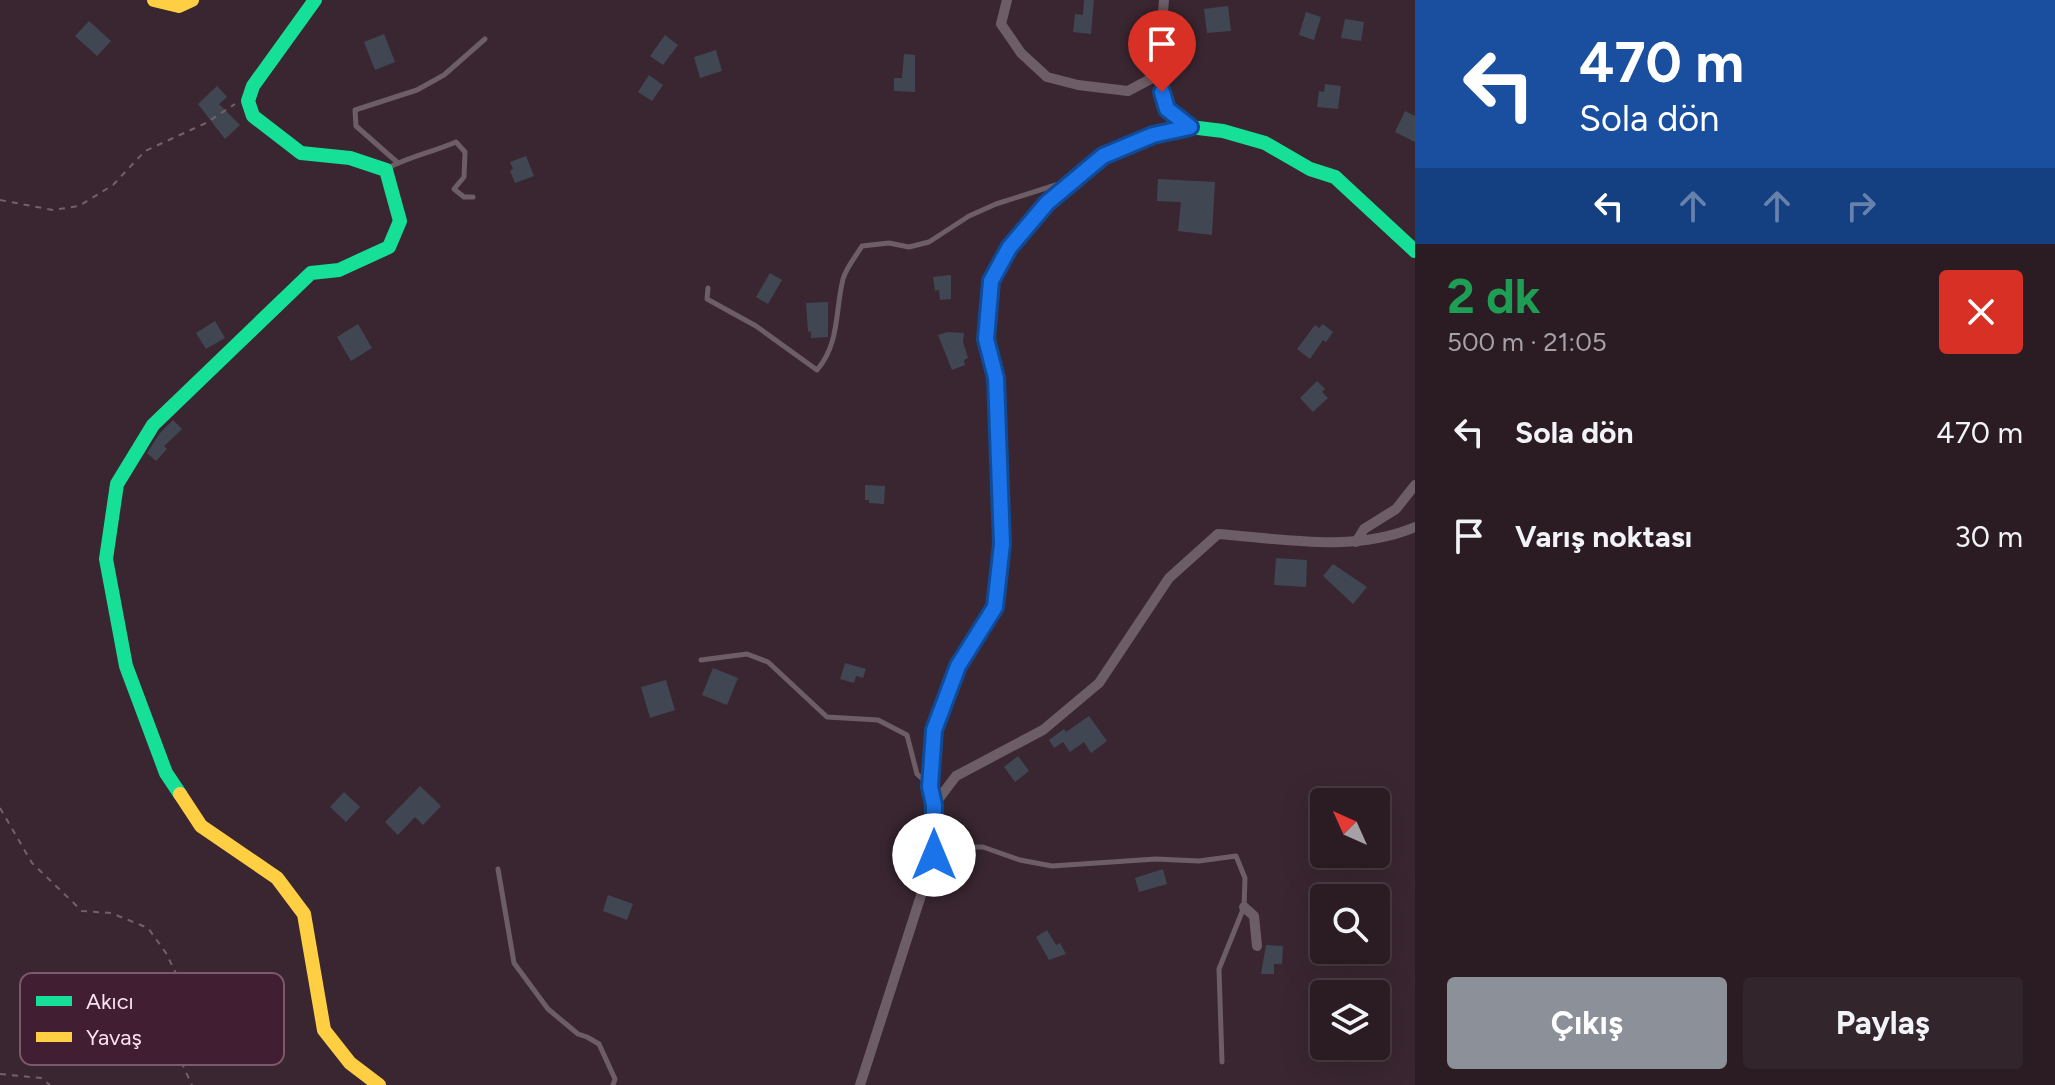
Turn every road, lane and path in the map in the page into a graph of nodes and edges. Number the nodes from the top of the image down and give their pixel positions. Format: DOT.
graph roads {
  1 [pos="154,0"];
  2 [pos="192,0"];
  3 [pos="315,0"];
  4 [pos="1007,0"];
  5 [pos="1164,0"];
  6 [pos="485,39"];
  7 [pos="1158,75"];
  8 [pos="248,101"];
  9 [pos="1190,127"];
  10 [pos="392,166"];
  11 [pos="1075,179"];
  12 [pos="473,197"];
  13 [pos="0,200"];
  14 [pos="1415,251"];
  15 [pos="708,288"];
  16 [pos="1415,485"];
  17 [pos="1415,527"];
  18 [pos="1356,542"];
  19 [pos="701,660"];
  20 [pos="930,787"];
  21 [pos="934,805"];
  22 [pos="0,808"];
  23 [pos="934,855"];
  24 [pos="498,869"];
  25 [pos="1244,907"];
  26 [pos="1257,946"];
  27 [pos="176,973"];
  28 [pos="1222,1062"];
  29 [pos="183,1065"];
  30 [pos="0,1074"];
  31 [pos="50,1085"];
  32 [pos="192,1085"];
  33 [pos="379,1085"];
  34 [pos="613,1085"];
  35 [pos="860,1085"];
  1 -- 2 [label="street"];
  3 -- 8 [label="street"];
  4 -- 7 [label="street"];
  5 -- 7 [label="street"];
  6 -- 10 [label="lane"];
  7 -- 9 [label="street"];
  8 -- 10 [label="street"];
  8 -- 13 [label="path"];
  9 -- 11 [label="street"];
  9 -- 14 [label="street"];
  10 -- 12 [label="lane"];
  10 -- 33 [label="street"];
  11 -- 15 [label="lane"];
  11 -- 20 [label="street"];
  16 -- 18 [label="street"];
  17 -- 18 [label="street"];
  18 -- 21 [label="street"];
  19 -- 20 [label="lane"];
  20 -- 21 [label="street"];
  21 -- 23 [label="street"];
  22 -- 27 [label="path"];
  23 -- 25 [label="lane"];
  23 -- 35 [label="street"];
  24 -- 34 [label="lane"];
  25 -- 26 [label="street"];
  25 -- 28 [label="lane"];
  29 -- 32 [label="path"];
  30 -- 31 [label="path"];
}
